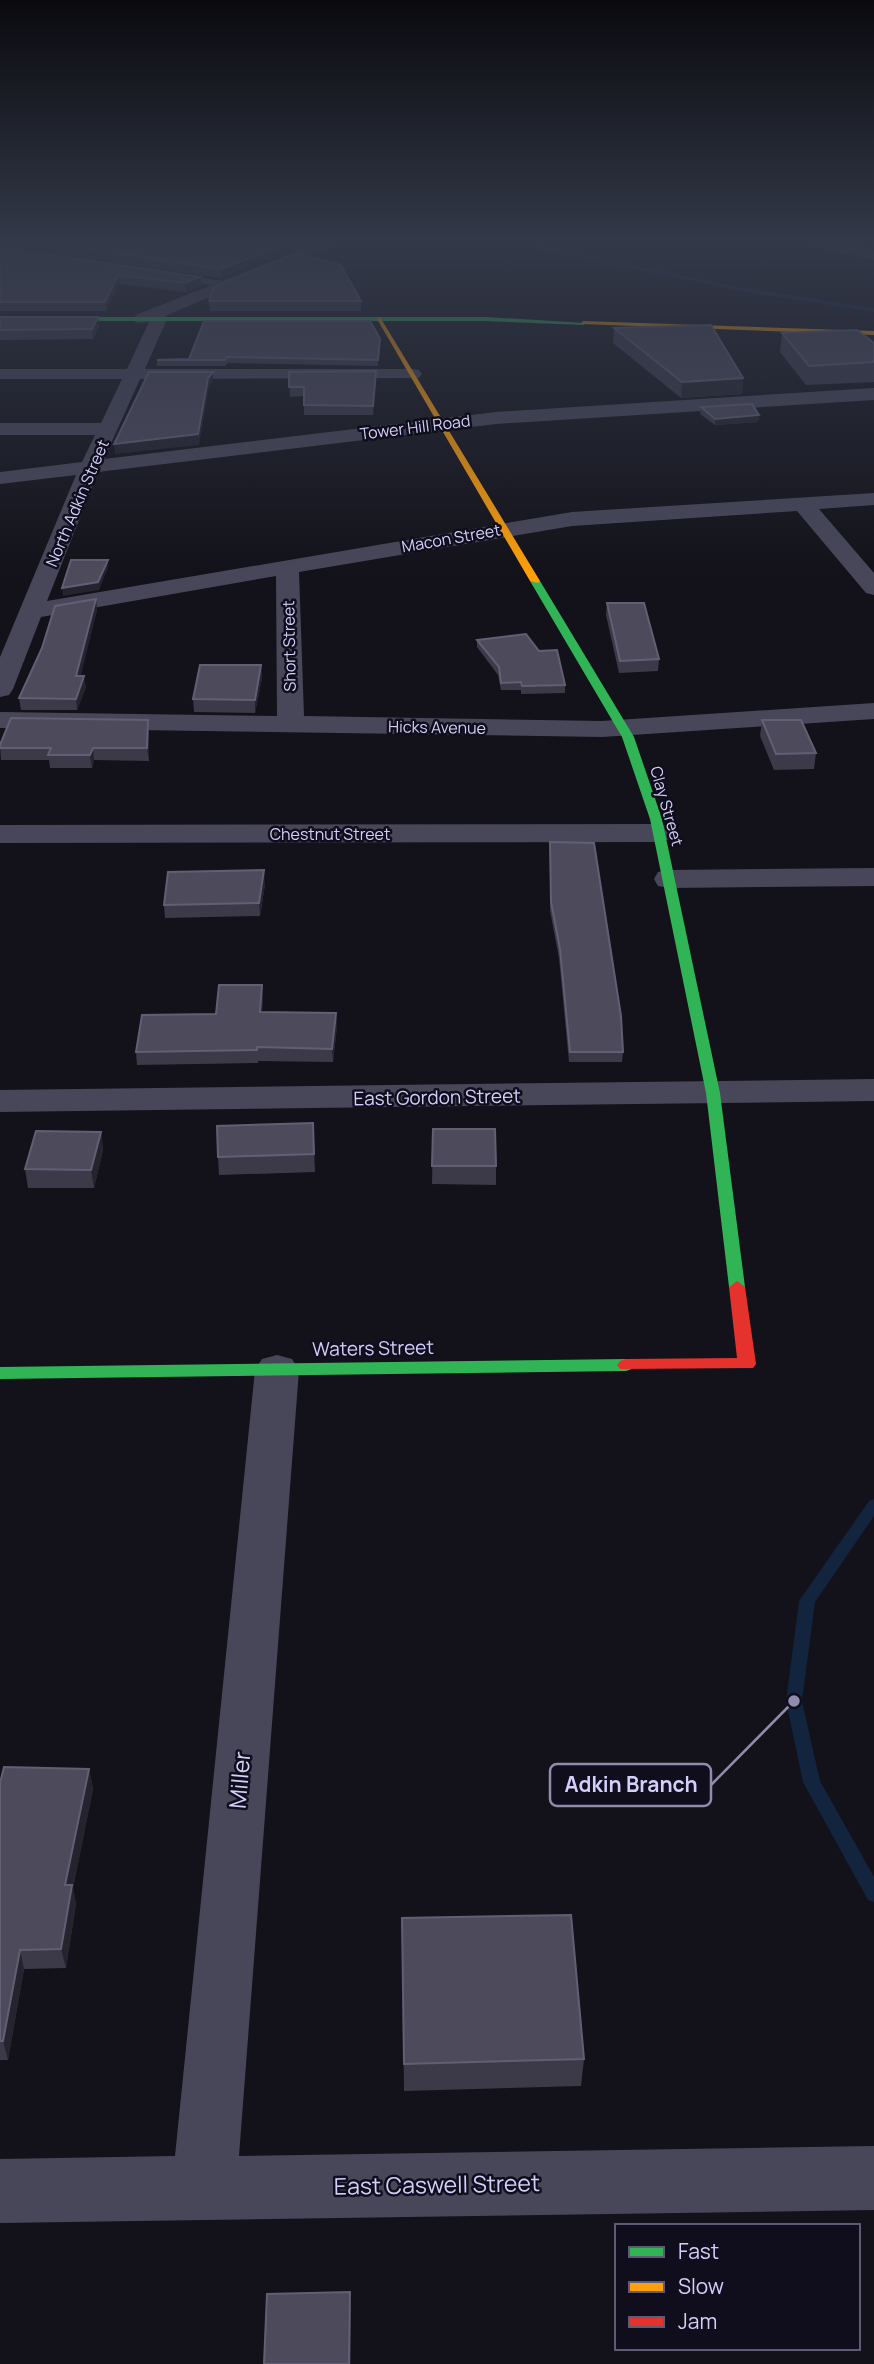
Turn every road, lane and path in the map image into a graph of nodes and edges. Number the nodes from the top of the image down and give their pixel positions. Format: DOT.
graph roads {
  1 [pos="141,353"];
  2 [pos="401,353"];
  3 [pos="0,374"];
  4 [pos="413,374"];
  5 [pos="134,375"];
  6 [pos="874,394"];
  7 [pos="443,424"];
  8 [pos="0,429"];
  9 [pos="108,429"];
  10 [pos="90,467"];
  11 [pos="0,478"];
  12 [pos="874,499"];
  13 [pos="802,503"];
  14 [pos="505,528"];
  15 [pos="287,567"];
  16 [pos="874,587"];
  17 [pos="30,615"];
  18 [pos="0,619"];
  19 [pos="0,689"];
  20 [pos="874,711"];
  21 [pos="0,720"];
  22 [pos="291,725"];
  23 [pos="624,728"];
  24 [pos="659,833"];
  25 [pos="0,834"];
  26 [pos="874,877"];
  27 [pos="668,879"];
  28 [pos="874,1090"];
  29 [pos="713,1093"];
  30 [pos="0,1101"];
  31 [pos="747,1364"];
  32 [pos="277,1370"];
  33 [pos="0,1373"];
  34 [pos="874,2178"];
  35 [pos="204,2189"];
  36 [pos="0,2191"];
  1 -- 5 [label="street, North Adkin Street"];
  2 -- 4 [label="street, Clay Street"];
  3 -- 5 [label="street"];
  4 -- 5 [label="street"];
  4 -- 7 [label="street, Clay Street"];
  5 -- 9 [label="street, North Adkin Street"];
  6 -- 7 [label="street, Tower Hill Road"];
  7 -- 10 [label="street, Tower Hill Road"];
  7 -- 14 [label="street, Clay Street"];
  8 -- 9 [label="street"];
  9 -- 10 [label="street, North Adkin Street"];
  10 -- 11 [label="street, Tower Hill Road"];
  10 -- 17 [label="street, North Adkin Street"];
  12 -- 13 [label="street, Macon Street"];
  13 -- 14 [label="street, Macon Street"];
  13 -- 16 [label="street"];
  14 -- 15 [label="street, Macon Street"];
  14 -- 23 [label="street, Clay Street"];
  15 -- 17 [label="street, Macon Street"];
  15 -- 22 [label="street, Short Street"];
  17 -- 18 [label="street, Macon Street"];
  17 -- 19 [label="street, North Adkin Street"];
  20 -- 23 [label="street, Hicks Avenue"];
  21 -- 22 [label="street, Hicks Avenue"];
  22 -- 23 [label="street, Hicks Avenue"];
  23 -- 24 [label="street, Clay Street"];
  24 -- 25 [label="street, Chestnut Street"];
  24 -- 27 [label="street, Clay Street"];
  26 -- 27 [label="street"];
  27 -- 29 [label="street, Clay Street"];
  28 -- 29 [label="street, East Gordon Street"];
  29 -- 30 [label="street, East Gordon Street"];
  29 -- 31 [label="street, Clay Street"];
  31 -- 32 [label="street, Waters Street"];
  32 -- 33 [label="street, Waters Street"];
  32 -- 35 [label="street, Miller"];
  34 -- 35 [label="street, East Caswell Street"];
  35 -- 36 [label="street, East Caswell Street"];
}
